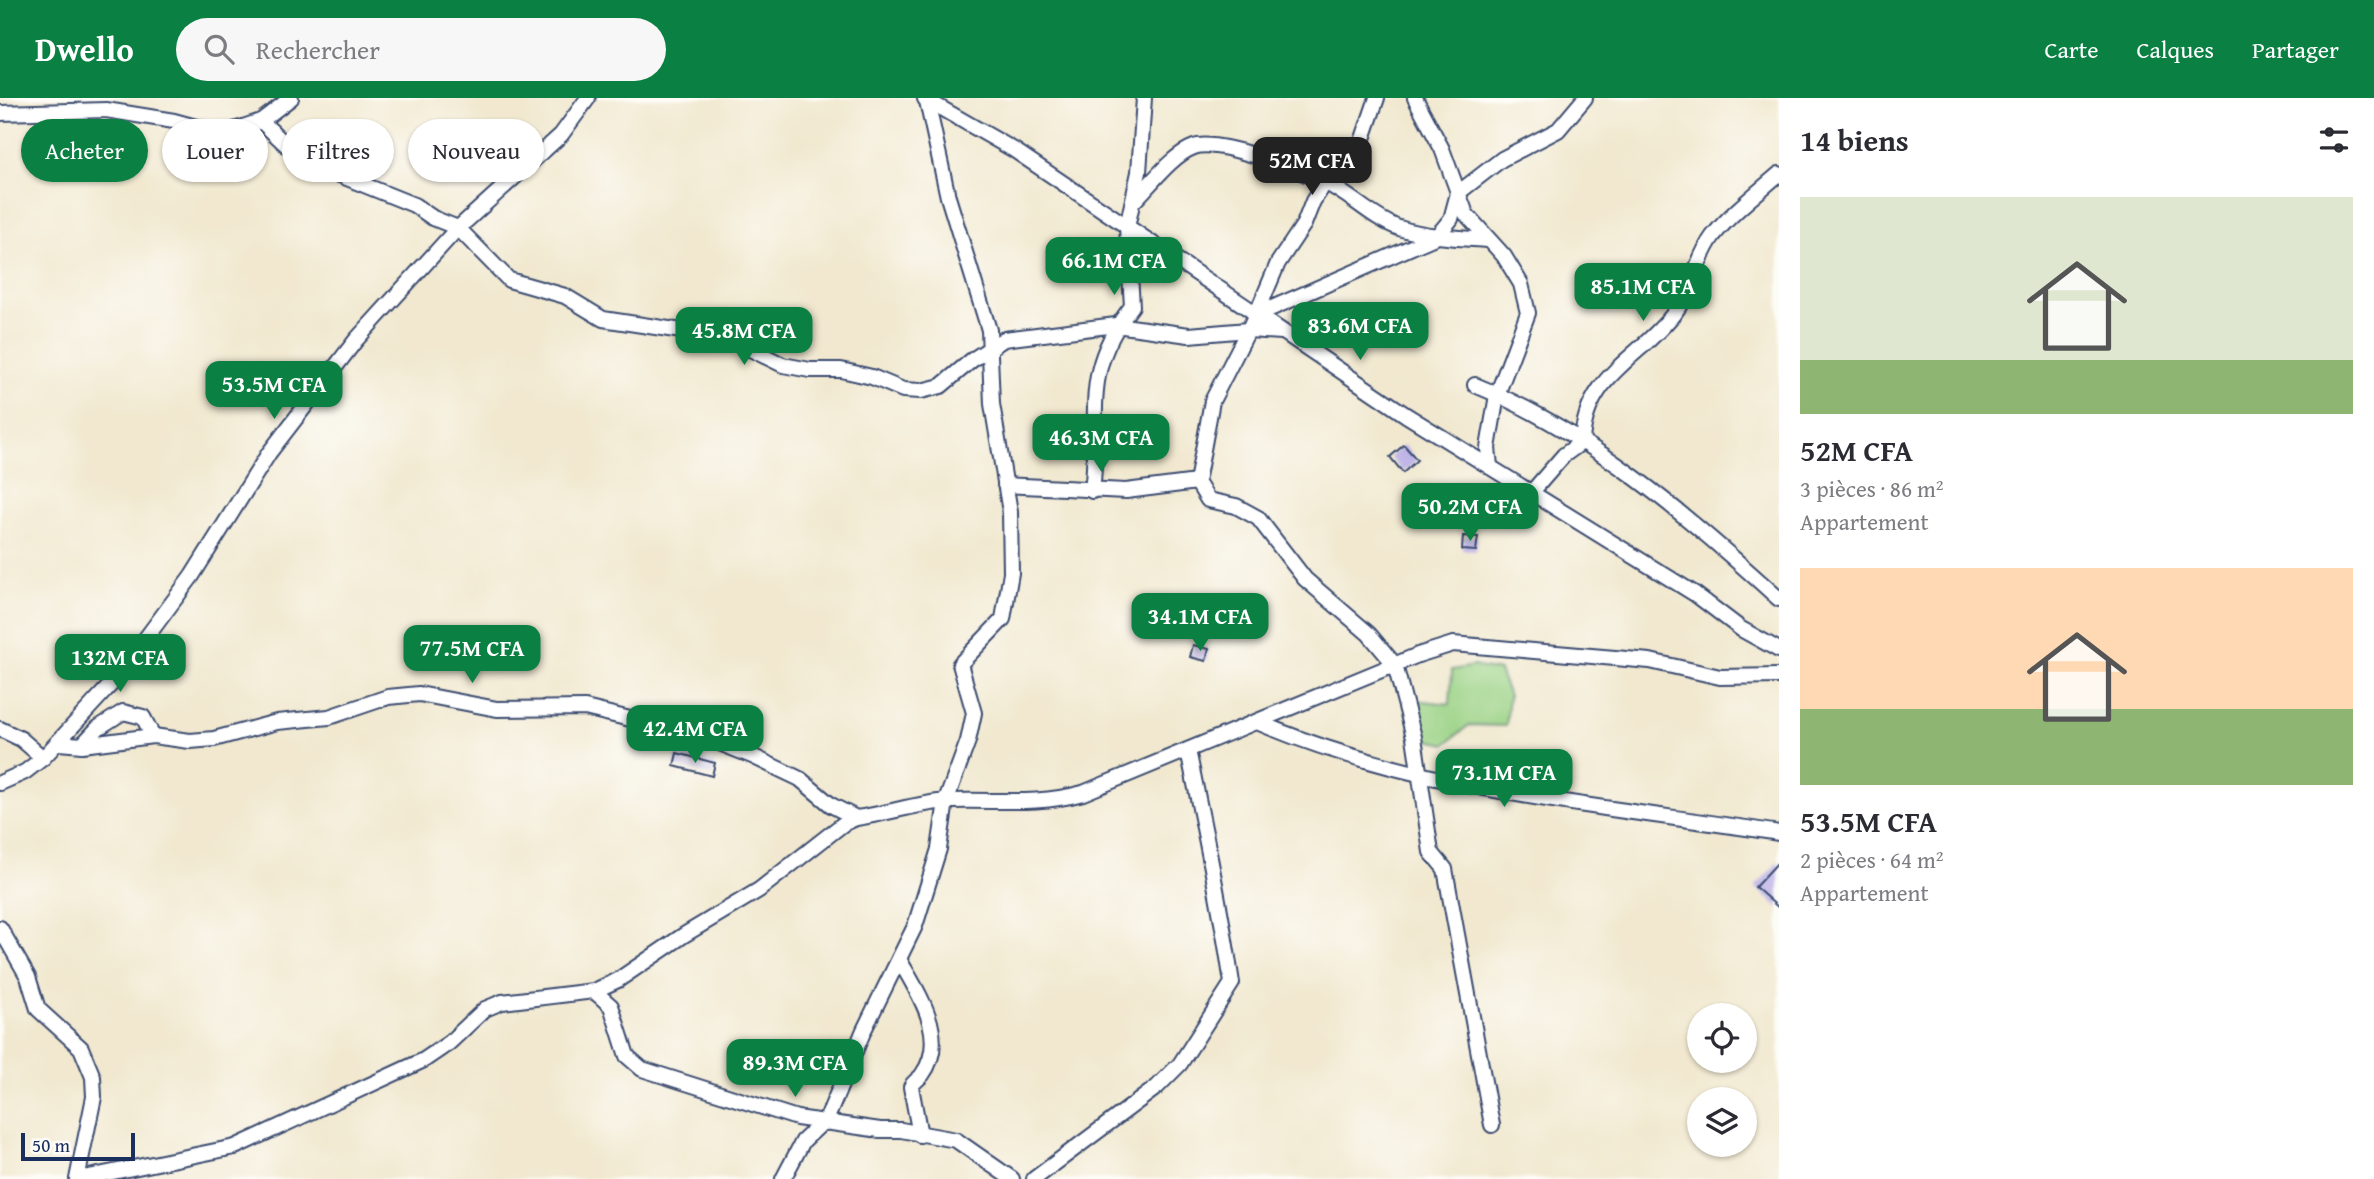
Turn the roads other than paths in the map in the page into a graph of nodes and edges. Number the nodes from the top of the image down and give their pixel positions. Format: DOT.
graph roads {
  1 [pos="291,98"];
  2 [pos="588,98"];
  3 [pos="1144,98"];
  4 [pos="1377,98"];
  5 [pos="1415,98"];
  6 [pos="1585,98"];
  7 [pos="926,100"];
  8 [pos="0,113"];
  9 [pos="162,119"];
  10 [pos="264,119"];
  11 [pos="268,128"];
  12 [pos="1779,174"];
  13 [pos="1325,183"];
  14 [pos="1458,193"];
  15 [pos="1135,200"];
  16 [pos="458,228"];
  17 [pos="1127,228"];
  18 [pos="1437,236"];
  19 [pos="1488,240"];
  20 [pos="1256,315"];
  21 [pos="1116,325"];
  22 [pos="1248,331"];
  23 [pos="1282,332"];
  24 [pos="990,348"];
  25 [pos="1475,385"];
  26 [pos="1497,395"];
  27 [pos="1582,442"];
  28 [pos="1490,466"];
  29 [pos="1197,482"];
  30 [pos="1005,485"];
  31 [pos="1092,491"];
  32 [pos="1531,492"];
  33 [pos="1779,599"];
  34 [pos="1779,649"];
  35 [pos="1395,665"];
  36 [pos="1779,676"];
  37 [pos="1257,722"];
  38 [pos="0,729"];
  39 [pos="153,736"];
  40 [pos="59,743"];
  41 [pos="82,745"];
  42 [pos="1188,750"];
  43 [pos="43,758"];
  44 [pos="1420,773"];
  45 [pos="0,783"];
  46 [pos="946,802"];
  47 [pos="856,818"];
  48 [pos="1779,832"];
  49 [pos="0,928"];
  50 [pos="899,959"];
  51 [pos="594,990"];
  52 [pos="823,1123"];
  53 [pos="1492,1125"];
  54 [pos="920,1135"];
  55 [pos="78,1179"];
  56 [pos="783,1179"];
  57 [pos="1012,1179"];
  58 [pos="1034,1179"];
  1 -- 10 [label="street"];
  2 -- 16 [label="street"];
  3 -- 15 [label="street"];
  4 -- 13 [label="street"];
  5 -- 14 [label="street"];
  6 -- 14 [label="street"];
  7 -- 17 [label="street"];
  7 -- 24 [label="street"];
  8 -- 9 [label="street"];
  11 -- 16 [label="street"];
  12 -- 27 [label="street"];
  13 -- 15 [label="street"];
  13 -- 18 [label="street"];
  13 -- 20 [label="street"];
  14 -- 18 [label="street"];
  14 -- 19 [label="street"];
  15 -- 17 [label="street"];
  16 -- 24 [label="street"];
  16 -- 40 [label="street"];
  17 -- 20 [label="street"];
  17 -- 21 [label="street"];
  18 -- 19 [label="street"];
  18 -- 20 [label="street"];
  19 -- 26 [label="street"];
  20 -- 22 [label="street"];
  20 -- 23 [label="street"];
  21 -- 22 [label="street"];
  21 -- 24 [label="street"];
  21 -- 31 [label="street"];
  22 -- 23 [label="street"];
  22 -- 29 [label="street"];
  23 -- 28 [label="street"];
  24 -- 30 [label="street"];
  25 -- 26 [label="street"];
  26 -- 27 [label="street"];
  26 -- 28 [label="street"];
  27 -- 32 [label="street"];
  27 -- 33 [label="street"];
  28 -- 32 [label="street"];
  29 -- 31 [label="street"];
  29 -- 35 [label="street"];
  30 -- 31 [label="street"];
  30 -- 46 [label="street"];
  32 -- 34 [label="street"];
  35 -- 36 [label="street"];
  35 -- 37 [label="street"];
  35 -- 44 [label="street"];
  37 -- 42 [label="street"];
  37 -- 44 [label="street"];
  38 -- 43 [label="street"];
  39 -- 41 [label="street"];
  39 -- 41 [label="street"];
  39 -- 47 [label="street"];
  40 -- 41 [label="street"];
  40 -- 43 [label="street"];
  42 -- 46 [label="street"];
  42 -- 58 [label="street"];
  43 -- 45 [label="street"];
  44 -- 48 [label="street"];
  44 -- 53 [label="street"];
  46 -- 47 [label="street"];
  46 -- 50 [label="street"];
  47 -- 51 [label="street"];
  49 -- 55 [label="street"];
  50 -- 52 [label="street"];
  50 -- 54 [label="street"];
  51 -- 52 [label="street"];
  51 -- 55 [label="street"];
  52 -- 54 [label="street"];
  52 -- 56 [label="street"];
  54 -- 57 [label="street"];
}
